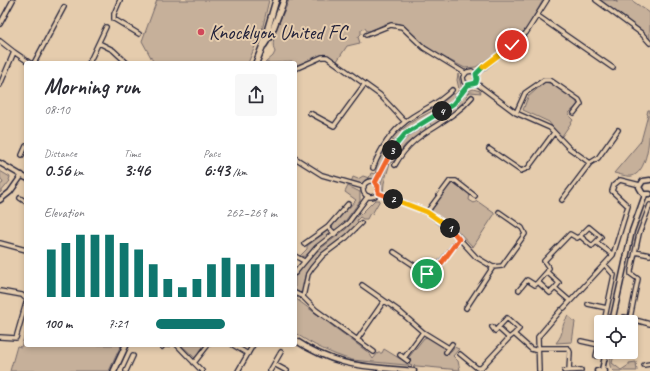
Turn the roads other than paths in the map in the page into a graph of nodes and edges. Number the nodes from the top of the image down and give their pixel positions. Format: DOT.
graph roads {
  1 [pos="13,0"];
  2 [pos="120,0"];
  3 [pos="276,0"];
  4 [pos="284,0"];
  5 [pos="547,0"];
  6 [pos="596,0"];
  7 [pos="64,7"];
  8 [pos="538,16"];
  9 [pos="0,24"];
  10 [pos="106,27"];
  11 [pos="139,34"];
  12 [pos="366,35"];
  13 [pos="0,41"];
  14 [pos="650,42"];
  15 [pos="99,43"];
  16 [pos="263,45"];
  17 [pos="14,52"];
  18 [pos="27,61"];
  19 [pos="35,61"];
  20 [pos="90,61"];
  21 [pos="124,61"];
  22 [pos="257,61"];
  23 [pos="297,67"];
  24 [pos="613,68"];
  25 [pos="465,73"];
  26 [pos="476,74"];
  27 [pos="476,83"];
  28 [pos="364,84"];
  29 [pos="0,85"];
  30 [pos="468,85"];
  31 [pos="452,90"];
  32 [pos="472,97"];
  33 [pos="438,104"];
  34 [pos="443,111"];
  35 [pos="310,113"];
  36 [pos="516,113"];
  37 [pos="574,113"];
  38 [pos="426,120"];
  39 [pos="405,122"];
  40 [pos="430,128"];
  41 [pos="618,130"];
  42 [pos="554,134"];
  43 [pos="387,139"];
  44 [pos="396,145"];
  45 [pos="489,149"];
  46 [pos="24,150"];
  47 [pos="22,155"];
  48 [pos="297,159"];
  49 [pos="590,162"];
  50 [pos="0,163"];
  51 [pos="395,165"];
  52 [pos="373,168"];
  53 [pos="24,176"];
  54 [pos="650,180"];
  55 [pos="375,183"];
  56 [pos="640,185"];
  57 [pos="364,187"];
  58 [pos="378,193"];
  59 [pos="648,194"];
  60 [pos="368,196"];
  61 [pos="475,196"];
  62 [pos="20,198"];
  63 [pos="0,200"];
  64 [pos="562,200"];
  65 [pos="24,201"];
  66 [pos="348,204"];
  67 [pos="650,205"];
  68 [pos="427,212"];
  69 [pos="499,212"];
  70 [pos="361,223"];
  71 [pos="328,227"];
  72 [pos="335,234"];
  73 [pos="580,236"];
  74 [pos="459,239"];
  75 [pos="596,242"];
  76 [pos="0,243"];
  77 [pos="304,244"];
  78 [pos="24,249"];
  79 [pos="394,252"];
  80 [pos="635,252"];
  81 [pos="613,255"];
  82 [pos="650,255"];
  83 [pos="297,257"];
  84 [pos="304,261"];
  85 [pos="605,265"];
  86 [pos="493,267"];
  87 [pos="297,270"];
  88 [pos="547,272"];
  89 [pos="538,282"];
  90 [pos="362,285"];
  91 [pos="555,288"];
  92 [pos="519,290"];
  93 [pos="0,291"];
  94 [pos="297,294"];
  95 [pos="24,297"];
  96 [pos="303,297"];
  97 [pos="570,301"];
  98 [pos="384,302"];
  99 [pos="588,304"];
  100 [pos="466,308"];
  101 [pos="607,308"];
  102 [pos="24,310"];
  103 [pos="606,315"];
  104 [pos="614,315"];
  105 [pos="631,315"];
  106 [pos="638,320"];
  107 [pos="650,324"];
  108 [pos="492,327"];
  109 [pos="498,328"];
  110 [pos="423,332"];
  111 [pos="514,334"];
  112 [pos="0,337"];
  113 [pos="509,338"];
  114 [pos="357,340"];
  115 [pos="297,341"];
  116 [pos="581,341"];
  117 [pos="452,344"];
  118 [pos="594,344"];
  119 [pos="125,347"];
  120 [pos="179,347"];
  121 [pos="206,347"];
  122 [pos="236,347"];
  123 [pos="252,347"];
  124 [pos="538,349"];
  125 [pos="281,352"];
  126 [pos="374,352"];
  127 [pos="248,354"];
  128 [pos="460,354"];
  129 [pos="400,355"];
  130 [pos="134,356"];
  131 [pos="404,358"];
  132 [pos="605,359"];
  133 [pos="408,361"];
  134 [pos="194,363"];
  135 [pos="274,364"];
  136 [pos="650,364"];
  137 [pos="644,365"];
  138 [pos="375,369"];
  139 [pos="581,370"];
  140 [pos="604,370"];
  141 [pos="114,371"];
  142 [pos="126,371"];
  143 [pos="202,371"];
  144 [pos="238,371"];
  145 [pos="270,371"];
  146 [pos="287,371"];
  147 [pos="414,371"];
  148 [pos="539,371"];
  149 [pos="564,371"];
  150 [pos="569,371"];
  151 [pos="597,371"];
  1 -- 9 [label="street"];
  2 -- 11 [label="street"];
  3 -- 16 [label="main road"];
  4 -- 16 [label="main road"];
  5 -- 8 [label="street"];
  6 -- 14 [label="street"];
  7 -- 19 [label="street"];
  8 -- 24 [label="street"];
  8 -- 26 [label="street"];
  10 -- 15 [label="street"];
  12 -- 25 [label="street"];
  13 -- 17 [label="street"];
  15 -- 20 [label="street"];
  15 -- 21 [label="street"];
  16 -- 22 [label="main road"];
  17 -- 18 [label="street"];
  17 -- 29 [label="street"];
  23 -- 28 [label="street"];
  25 -- 26 [label="street"];
  25 -- 30 [label="street"];
  26 -- 27 [label="street"];
  27 -- 30 [label="street"];
  27 -- 36 [label="street"];
  28 -- 35 [label="street"];
  28 -- 39 [label="street"];
  30 -- 34 [label="street"];
  31 -- 33 [label="street"];
  32 -- 40 [label="street"];
  33 -- 34 [label="street"];
  33 -- 39 [label="street"];
  34 -- 38 [label="street"];
  36 -- 37 [label="street"];
  36 -- 42 [label="street"];
  38 -- 40 [label="street"];
  38 -- 44 [label="street"];
  39 -- 43 [label="street"];
  40 -- 51 [label="street"];
  41 -- 49 [label="street"];
  42 -- 45 [label="street"];
  42 -- 49 [label="street"];
  43 -- 44 [label="street"];
  43 -- 52 [label="street"];
  44 -- 55 [label="street"];
  46 -- 47 [label="street"];
  48 -- 57 [label="street"];
  49 -- 64 [label="street"];
  50 -- 53 [label="street"];
  53 -- 63 [label="street"];
  54 -- 56 [label="street"];
  55 -- 57 [label="street"];
  55 -- 58 [label="street"];
  56 -- 59 [label="street"];
  56 -- 81 [label="street"];
  57 -- 60 [label="street"];
  58 -- 60 [label="street"];
  58 -- 68 [label="street"];
  59 -- 104 [label="street"];
  60 -- 72 [label="street"];
  61 -- 68 [label="street"];
  62 -- 65 [label="street"];
  66 -- 71 [label="street"];
  67 -- 80 [label="street"];
  68 -- 74 [label="street"];
  69 -- 86 [label="street"];
  70 -- 96 [label="street"];
  71 -- 72 [label="street"];
  71 -- 77 [label="street"];
  72 -- 84 [label="street"];
  73 -- 75 [label="street"];
  73 -- 75 [label="street"];
  73 -- 88 [label="street"];
  74 -- 79 [label="street"];
  74 -- 86 [label="street"];
  75 -- 81 [label="street"];
  76 -- 78 [label="street"];
  80 -- 82 [label="street"];
  80 -- 105 [label="street"];
  81 -- 85 [label="street"];
  83 -- 84 [label="street"];
  84 -- 87 [label="street"];
  85 -- 97 [label="street"];
  85 -- 101 [label="street"];
  86 -- 100 [label="street"];
  88 -- 89 [label="street"];
  88 -- 91 [label="street"];
  89 -- 91 [label="street"];
  89 -- 92 [label="street"];
  90 -- 98 [label="street"];
  91 -- 97 [label="street"];
  93 -- 95 [label="street"];
  94 -- 96 [label="street"];
  96 -- 114 [label="street"];
  97 -- 124 [label="street"];
  98 -- 110 [label="street"];
  98 -- 114 [label="street"];
  99 -- 101 [label="street"];
  101 -- 103 [label="street"];
  102 -- 112 [label="street"];
  106 -- 107 [label="street"];
  108 -- 109 [label="street"];
  109 -- 111 [label="street"];
  109 -- 113 [label="street"];
  110 -- 117 [label="street"];
  110 -- 131 [label="street"];
  111 -- 113 [label="street"];
  111 -- 124 [label="street"];
  113 -- 128 [label="street"];
  114 -- 126 [label="street"];
  115 -- 138 [label="street"];
  116 -- 118 [label="street"];
  119 -- 141 [label="main road"];
  120 -- 134 [label="street"];
  121 -- 134 [label="street"];
  122 -- 127 [label="street"];
  123 -- 127 [label="street"];
  124 -- 148 [label="street"];
  124 -- 150 [label="street"];
  125 -- 135 [label="street"];
  127 -- 144 [label="street"];
  129 -- 131 [label="street"];
  130 -- 142 [label="street"];
  131 -- 133 [label="street"];
  132 -- 140 [label="street"];
  134 -- 143 [label="street"];
  135 -- 145 [label="street"];
  135 -- 146 [label="street"];
  136 -- 137 [label="street"];
  138 -- 147 [label="street"];
  139 -- 150 [label="street"];
  140 -- 151 [label="street"];
  149 -- 150 [label="street"];
}
